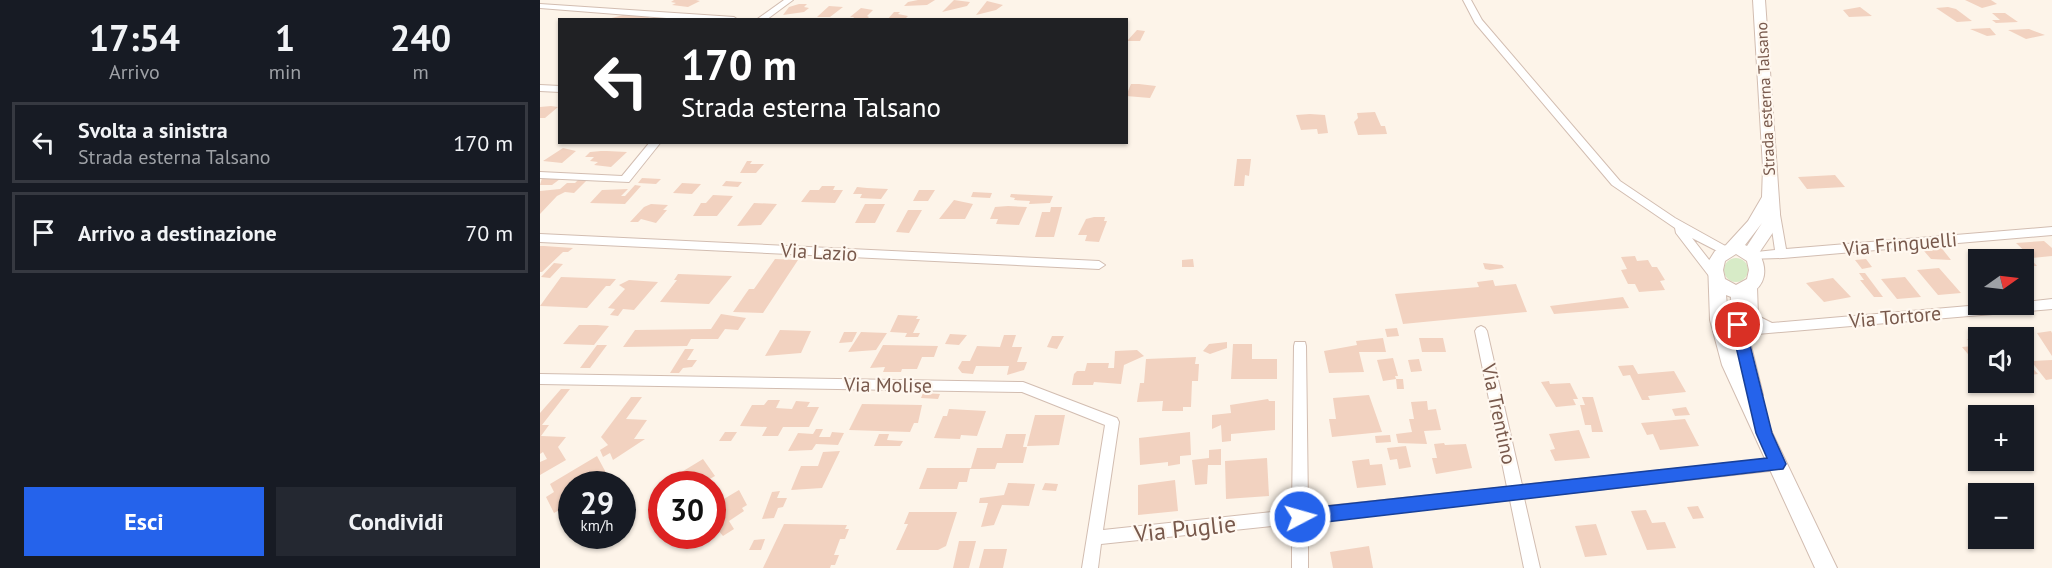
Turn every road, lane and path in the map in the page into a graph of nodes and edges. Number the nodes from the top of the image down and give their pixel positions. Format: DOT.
graph roads {
  1 [pos="789,0"];
  2 [pos="1467,0"];
  3 [pos="1759,0"];
  4 [pos="540,6"];
  5 [pos="706,18"];
  6 [pos="763,18"];
  7 [pos="540,88"];
  8 [pos="558,89"];
  9 [pos="654,144"];
  10 [pos="540,175"];
  11 [pos="1772,203"];
  12 [pos="1671,221"];
  13 [pos="2052,231"];
  14 [pos="540,238"];
  15 [pos="1728,250"];
  16 [pos="1783,254"];
  17 [pos="1753,259"];
  18 [pos="1099,265"];
  19 [pos="1715,277"];
  20 [pos="1746,289"];
  21 [pos="2052,304"];
  22 [pos="1770,328"];
  23 [pos="1481,331"];
  24 [pos="1740,338"];
  25 [pos="1300,346"];
  26 [pos="540,380"];
  27 [pos="1764,433"];
  28 [pos="1778,464"];
  29 [pos="1516,494"];
  30 [pos="1300,517"];
  31 [pos="1094,538"];
  32 [pos="1090,568"];
  33 [pos="1300,568"];
  34 [pos="1532,568"];
  35 [pos="1826,568"];
  1 -- 6 [label="street"];
  2 -- 12 [label="street"];
  3 -- 11 [label="street, Strada esterna Talsano"];
  4 -- 5 [label="street"];
  7 -- 8 [label="street"];
  9 -- 10 [label="street"];
  11 -- 15 [label="street, Strada esterna Talsano"];
  11 -- 16 [label="street"];
  11 -- 17 [label="street, Strada esterna Talsano"];
  12 -- 15 [label="street"];
  12 -- 19 [label="street"];
  13 -- 16 [label="street, Via Fringuelli"];
  14 -- 18 [label="street, Via Lazio"];
  15 -- 17 [label="street"];
  15 -- 19 [label="street"];
  16 -- 17 [label="street"];
  17 -- 20 [label="street"];
  19 -- 20 [label="street"];
  19 -- 27 [label="street"];
  20 -- 22 [label="street"];
  20 -- 24 [label="street"];
  21 -- 22 [label="street, Via Tortore"];
  22 -- 24 [label="street, Via Tortore"];
  23 -- 29 [label="street, Via Trentino"];
  24 -- 27 [label="street"];
  25 -- 30 [label="street"];
  26 -- 31 [label="street, Via Molise"];
  27 -- 28 [label="street"];
  28 -- 29 [label="street, Via Puglie"];
  28 -- 35 [label="street"];
  29 -- 30 [label="street, Via Puglie"];
  29 -- 34 [label="street, Via Trentino"];
  30 -- 31 [label="street, Via Puglie"];
  30 -- 33 [label="street"];
  31 -- 32 [label="street"];
}
